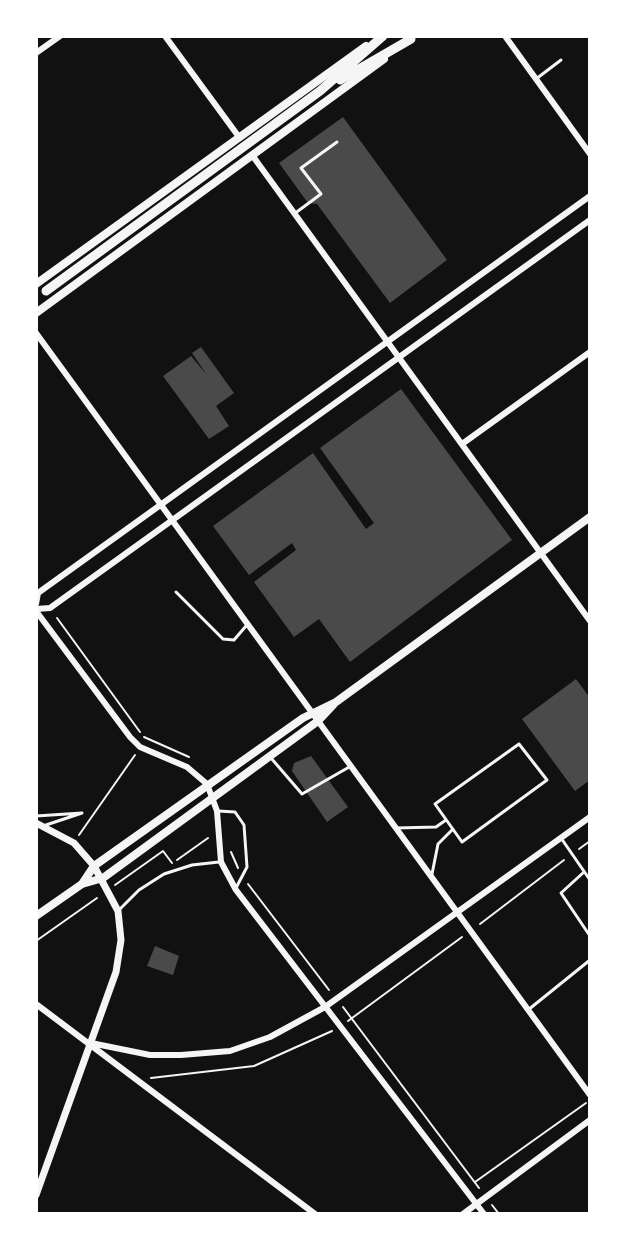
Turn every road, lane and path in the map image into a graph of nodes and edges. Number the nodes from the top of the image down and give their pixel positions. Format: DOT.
graph roads {
  1 [pos="60,36"];
  2 [pos="165,36"];
  3 [pos="382,36"];
  4 [pos="505,36"];
  5 [pos="413,38"];
  6 [pos="36,53"];
  7 [pos="561,60"];
  8 [pos="536,79"];
  9 [pos="320,91"];
  10 [pos="239,137"];
  11 [pos="337,142"];
  12 [pos="590,154"];
  13 [pos="252,155"];
  14 [pos="590,196"];
  15 [pos="294,214"];
  16 [pos="590,220"];
  17 [pos="36,284"];
  18 [pos="46,291"];
  19 [pos="36,313"];
  20 [pos="36,333"];
  21 [pos="388,341"];
  22 [pos="590,352"];
  23 [pos="399,357"];
  24 [pos="462,444"];
  25 [pos="161,505"];
  26 [pos="590,517"];
  27 [pos="172,520"];
  28 [pos="540,553"];
  29 [pos="176,592"];
  30 [pos="36,608"];
  31 [pos="50,608"];
  32 [pos="590,621"];
  33 [pos="248,624"];
  34 [pos="336,702"];
  35 [pos="312,712"];
  36 [pos="318,721"];
  37 [pos="140,747"];
  38 [pos="270,756"];
  39 [pos="195,761"];
  40 [pos="351,766"];
  41 [pos="207,784"];
  42 [pos="214,797"];
  43 [pos="217,811"];
  44 [pos="36,816"];
  45 [pos="590,817"];
  46 [pos="446,820"];
  47 [pos="40,824"];
  48 [pos="396,828"];
  49 [pos="453,829"];
  50 [pos="212,835"];
  51 [pos="561,838"];
  52 [pos="590,841"];
  53 [pos="74,843"];
  54 [pos="230,849"];
  55 [pos="572,854"];
  56 [pos="221,862"];
  57 [pos="94,866"];
  58 [pos="584,872"];
  59 [pos="242,876"];
  60 [pos="431,877"];
  61 [pos="103,878"];
  62 [pos="590,880"];
  63 [pos="82,884"];
  64 [pos="109,890"];
  65 [pos="236,890"];
  66 [pos="118,911"];
  67 [pos="457,912"];
  68 [pos="36,916"];
  69 [pos="471,931"];
  70 [pos="590,936"];
  71 [pos="36,941"];
  72 [pos="590,960"];
  73 [pos="337,999"];
  74 [pos="36,1004"];
  75 [pos="325,1007"];
  76 [pos="528,1010"];
  77 [pos="352,1019"];
  78 [pos="340,1026"];
  79 [pos="91,1043"];
  80 [pos="138,1079"];
  81 [pos="590,1097"];
  82 [pos="590,1120"];
  83 [pos="475,1182"];
  84 [pos="36,1195"];
  85 [pos="486,1197"];
  86 [pos="477,1204"];
  87 [pos="315,1214"];
  88 [pos="463,1214"];
  89 [pos="484,1214"];
  90 [pos="499,1214"];
  1 -- 6 [label="street"];
  2 -- 10 [label="street"];
  3 -- 9 [label="main road"];
  3 -- 10 [label="main road"];
  4 -- 8 [label="street"];
  5 -- 9 [label="main road"];
  5 -- 13 [label="main road"];
  7 -- 8 [label="lane"];
  8 -- 12 [label="street"];
  9 -- 18 [label="main road"];
  10 -- 17 [label="main road"];
  11 -- 15 [label="lane"];
  13 -- 15 [label="street"];
  13 -- 19 [label="main road"];
  14 -- 21 [label="street"];
  15 -- 21 [label="street"];
  16 -- 23 [label="street"];
  20 -- 25 [label="street"];
  21 -- 23 [label="street"];
  21 -- 25 [label="street"];
  22 -- 24 [label="street"];
  23 -- 24 [label="street"];
  23 -- 27 [label="street"];
  24 -- 28 [label="street"];
  25 -- 27 [label="street"];
  25 -- 30 [label="street"];
  26 -- 28 [label="main road"];
  27 -- 31 [label="street"];
  27 -- 33 [label="street"];
  28 -- 32 [label="street"];
  28 -- 34 [label="main road"];
  29 -- 33 [label="lane"];
  30 -- 31 [label="street"];
  30 -- 37 [label="street"];
  31 -- 39 [label="path"];
  33 -- 35 [label="street"];
  34 -- 35 [label="main road"];
  34 -- 36 [label="main road"];
  35 -- 36 [label="street"];
  35 -- 41 [label="main road"];
  36 -- 38 [label="main road"];
  36 -- 40 [label="street"];
  37 -- 41 [label="street"];
  37 -- 53 [label="path"];
  38 -- 40 [label="lane"];
  38 -- 42 [label="main road"];
  40 -- 48 [label="street"];
  41 -- 42 [label="street"];
  41 -- 57 [label="main road"];
  42 -- 43 [label="street"];
  42 -- 61 [label="main road"];
  43 -- 56 [label="street"];
  43 -- 59 [label="lane"];
  44 -- 47 [label="lane"];
  45 -- 51 [label="street"];
  46 -- 48 [label="lane"];
  46 -- 49 [label="lane"];
  46 -- 49 [label="lane"];
  47 -- 53 [label="street"];
  48 -- 60 [label="street"];
  49 -- 60 [label="lane"];
  50 -- 64 [label="path"];
  51 -- 55 [label="lane"];
  51 -- 67 [label="street"];
  52 -- 55 [label="path"];
  53 -- 57 [label="street"];
  54 -- 59 [label="path"];
  55 -- 58 [label="lane"];
  55 -- 69 [label="path"];
  56 -- 65 [label="street"];
  56 -- 66 [label="lane"];
  57 -- 61 [label="street"];
  57 -- 63 [label="main road"];
  58 -- 62 [label="lane"];
  58 -- 70 [label="lane"];
  59 -- 65 [label="lane"];
  59 -- 73 [label="path"];
  60 -- 67 [label="street"];
  61 -- 63 [label="main road"];
  61 -- 64 [label="street"];
  63 -- 68 [label="main road"];
  64 -- 66 [label="street"];
  64 -- 71 [label="path"];
  65 -- 75 [label="street"];
  66 -- 79 [label="street"];
  67 -- 69 [label="street"];
  67 -- 73 [label="street"];
  69 -- 76 [label="street"];
  69 -- 77 [label="path"];
  72 -- 76 [label="lane"];
  73 -- 75 [label="street"];
  73 -- 77 [label="path"];
  74 -- 79 [label="street"];
  75 -- 78 [label="street"];
  75 -- 79 [label="street"];
  76 -- 81 [label="street"];
  77 -- 78 [label="path"];
  77 -- 83 [label="path"];
  78 -- 80 [label="path"];
  78 -- 86 [label="street"];
  79 -- 80 [label="street"];
  79 -- 84 [label="street"];
  80 -- 87 [label="street"];
  81 -- 83 [label="path"];
  82 -- 85 [label="street"];
  83 -- 85 [label="path"];
  85 -- 86 [label="street"];
  85 -- 90 [label="path"];
  86 -- 88 [label="street"];
  86 -- 89 [label="street"];
}
